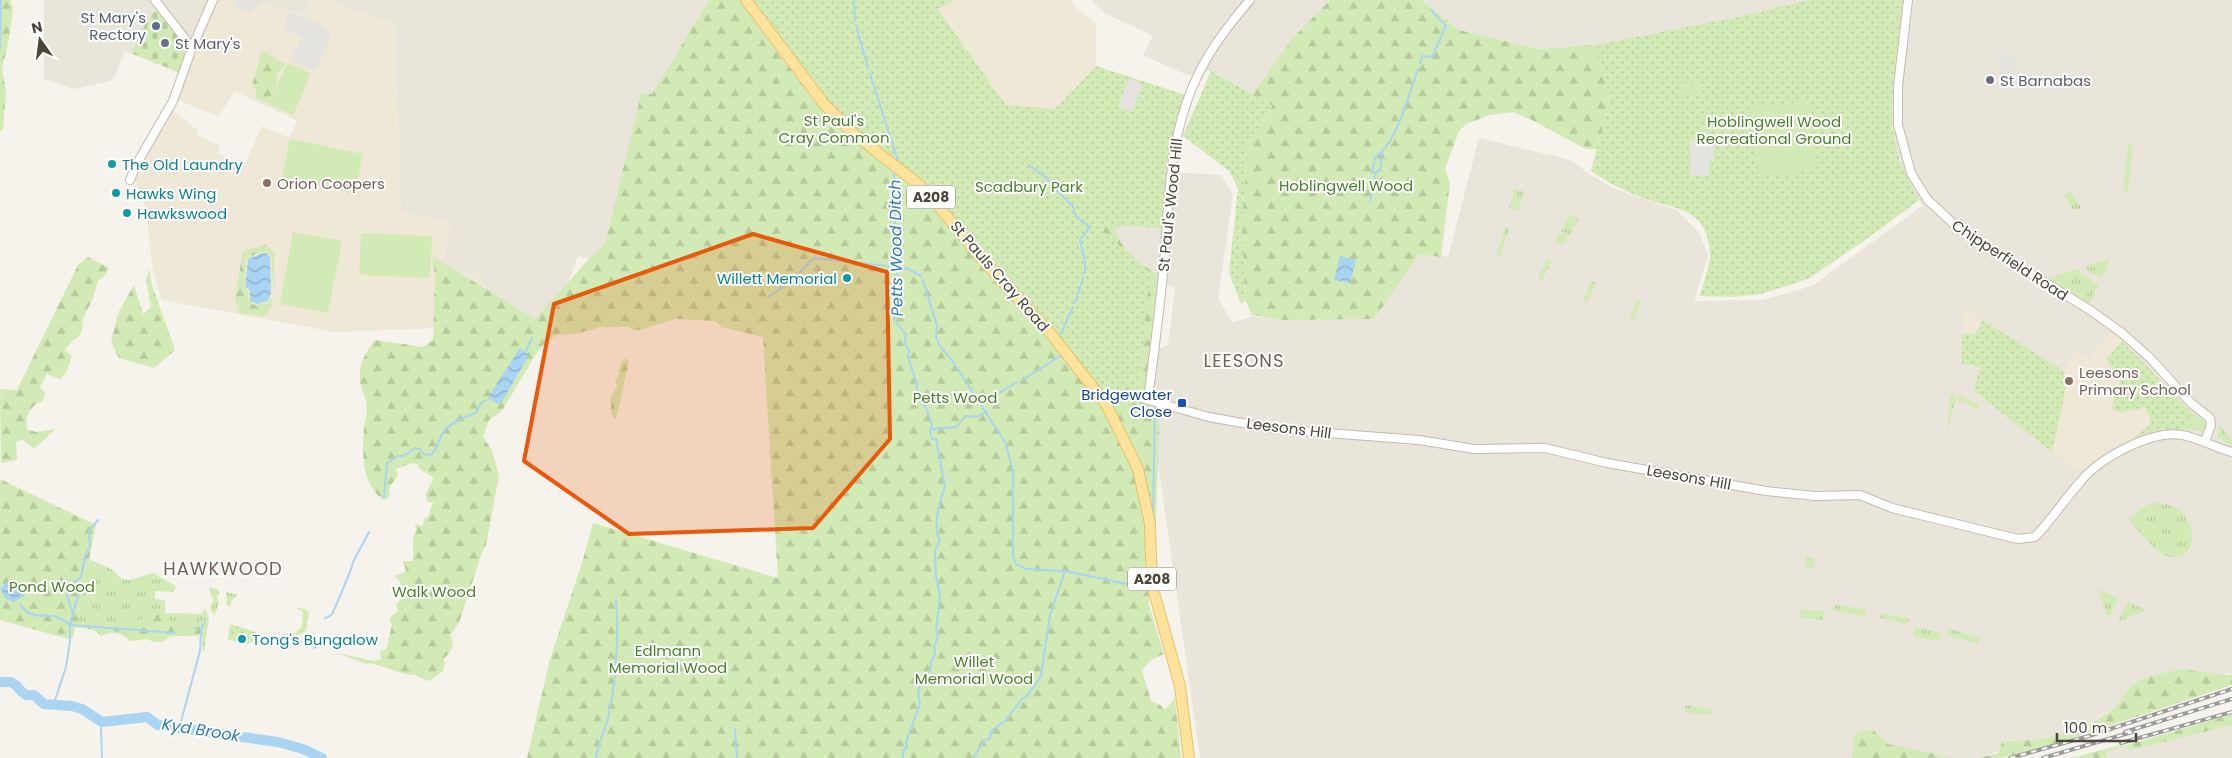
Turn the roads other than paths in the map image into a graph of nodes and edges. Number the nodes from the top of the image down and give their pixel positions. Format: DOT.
graph roads {
  1 [pos="155,0"];
  2 [pos="213,0"];
  3 [pos="746,0"];
  4 [pos="1250,0"];
  5 [pos="1908,0"];
  6 [pos="192,48"];
  7 [pos="130,180"];
  8 [pos="1148,399"];
  9 [pos="1106,404"];
  10 [pos="2206,441"];
  11 [pos="2232,452"];
  12 [pos="1189,758"];
  1 -- 6 [label="street"];
  2 -- 6 [label="street"];
  3 -- 9 [label="main road, St Pauls Cray Road / A208"];
  4 -- 8 [label="street, St Paul's Wood Hill"];
  5 -- 10 [label="street, Chipperfield Road"];
  6 -- 7 [label="street"];
  8 -- 9 [label="street, Leesons Hill"];
  8 -- 10 [label="street, Leesons Hill"];
  9 -- 12 [label="main road, A208"];
  10 -- 11 [label="street, Leesons Hill"];
}
